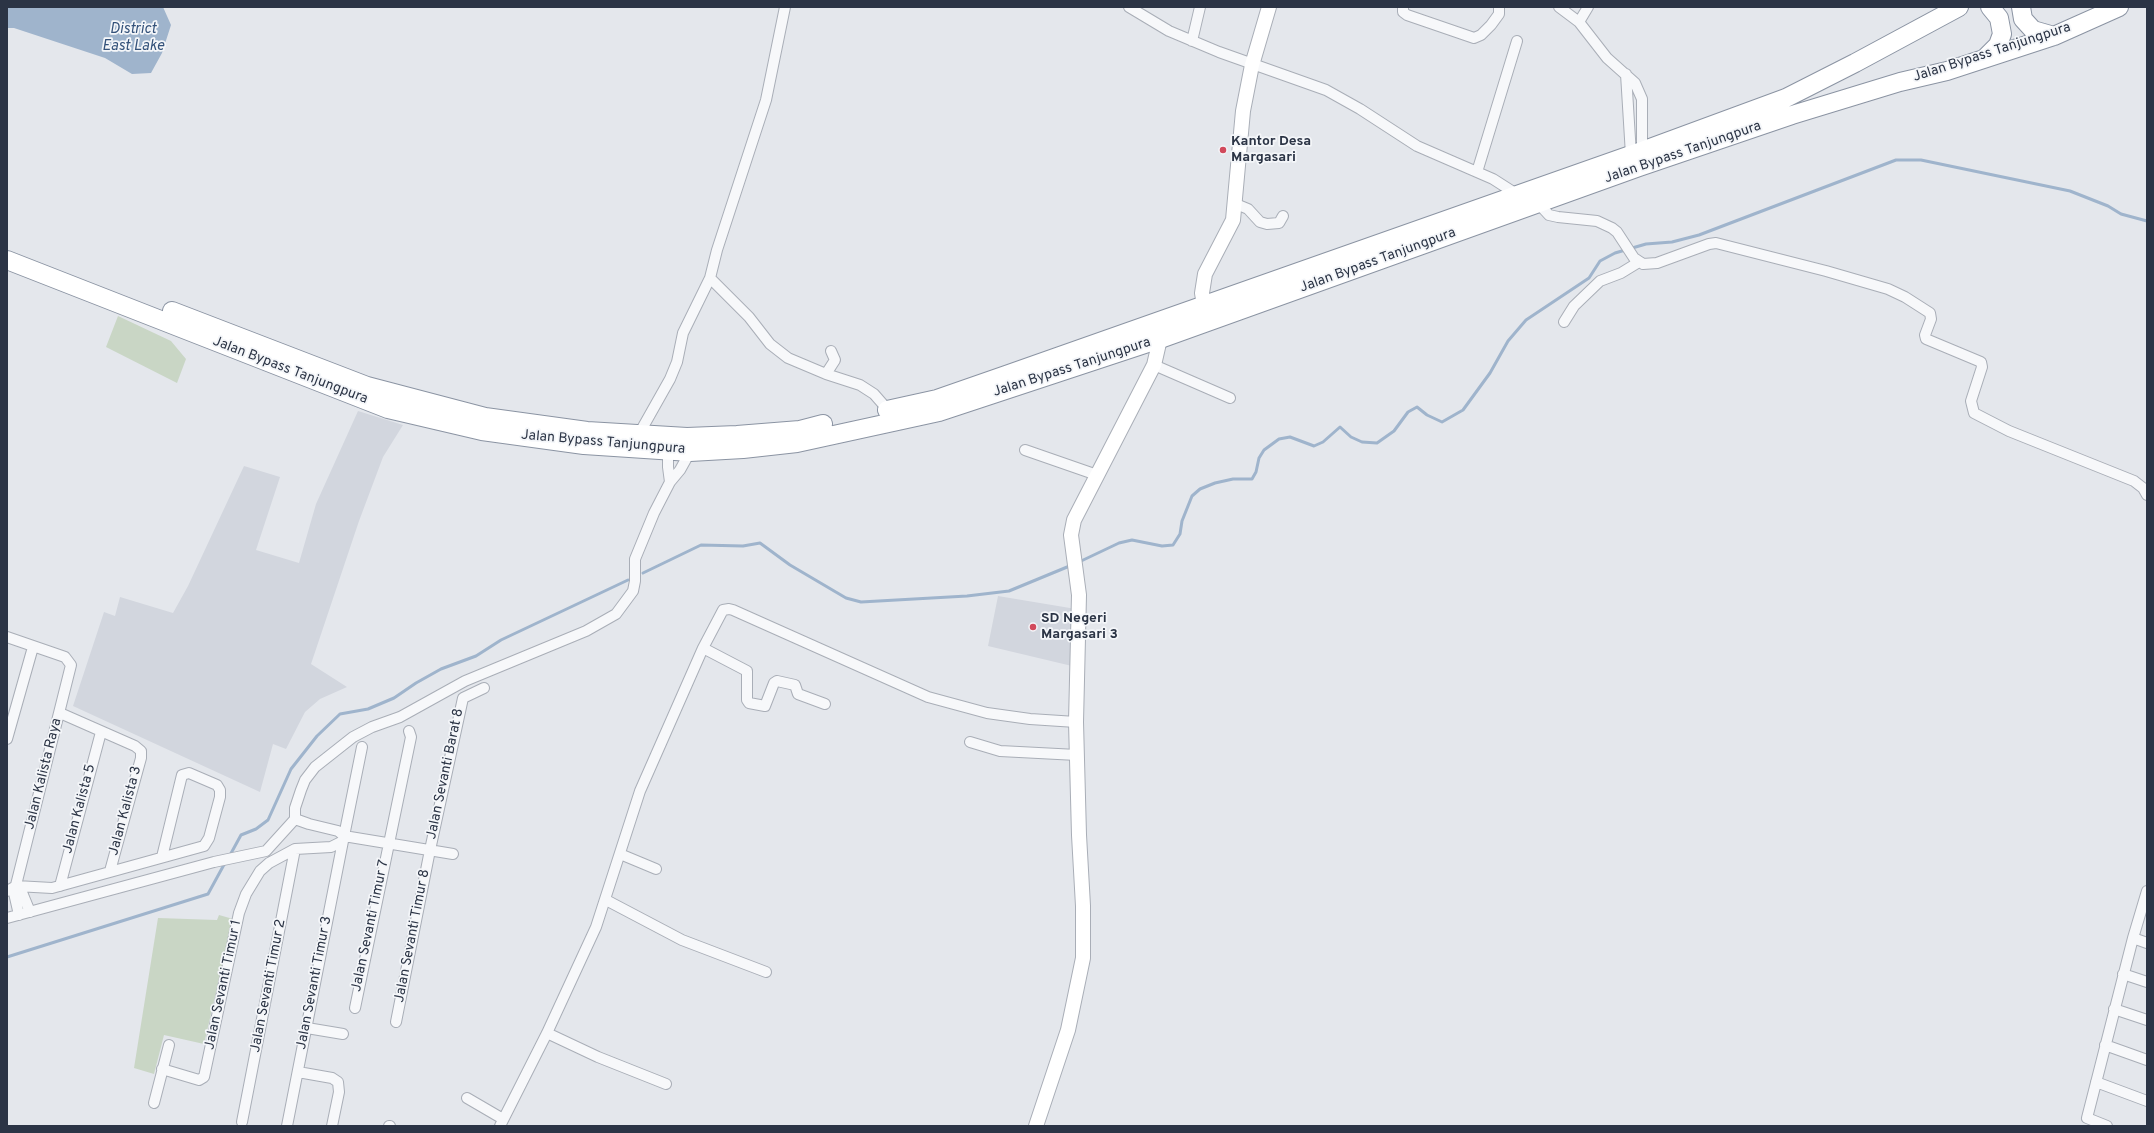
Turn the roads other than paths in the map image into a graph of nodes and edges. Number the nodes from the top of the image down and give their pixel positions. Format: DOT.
graph roads {
  1 [pos="785,7"];
  2 [pos="1129,7"];
  3 [pos="1200,7"];
  4 [pos="1269,7"];
  5 [pos="1403,7"];
  6 [pos="1499,7"];
  7 [pos="1559,7"];
  8 [pos="1588,7"];
  9 [pos="1959,7"];
  10 [pos="1990,7"];
  11 [pos="2021,7"];
  12 [pos="2119,7"];
  13 [pos="1579,22"];
  14 [pos="2054,36"];
  15 [pos="1192,41"];
  16 [pos="1517,41"];
  17 [pos="1984,59"];
  18 [pos="1252,65"];
  19 [pos="1637,153"];
  20 [pos="1477,172"];
  21 [pos="1518,195"];
  22 [pos="1538,203"];
  23 [pos="1236,204"];
  24 [pos="1283,216"];
  25 [pos="7,248"];
  26 [pos="7,260"];
  27 [pos="1637,260"];
  28 [pos="710,278"];
  29 [pos="1204,305"];
  30 [pos="1564,322"];
  31 [pos="1160,339"];
  32 [pos="831,351"];
  33 [pos="1154,366"];
  34 [pos="826,374"];
  35 [pos="1230,398"];
  36 [pos="888,410"];
  37 [pos="639,434"];
  38 [pos="668,450"];
  39 [pos="1025,450"];
  40 [pos="690,452"];
  41 [pos="1097,476"];
  42 [pos="670,482"];
  43 [pos="2147,495"];
  44 [pos="7,637"];
  45 [pos="33,647"];
  46 [pos="703,648"];
  47 [pos="484,688"];
  48 [pos="825,704"];
  49 [pos="60,713"];
  50 [pos="1076,722"];
  51 [pos="409,731"];
  52 [pos="101,732"];
  53 [pos="7,739"];
  54 [pos="970,742"];
  55 [pos="362,747"];
  56 [pos="1077,755"];
  57 [pos="295,818"];
  58 [pos="344,839"];
  59 [pos="388,843"];
  60 [pos="295,849"];
  61 [pos="430,850"];
  62 [pos="453,854"];
  63 [pos="620,854"];
  64 [pos="162,857"];
  65 [pos="656,869"];
  66 [pos="110,871"];
  67 [pos="60,886"];
  68 [pos="11,888"];
  69 [pos="2147,891"];
  70 [pos="606,900"];
  71 [pos="2145,904"];
  72 [pos="30,912"];
  73 [pos="20,915"];
  74 [pos="7,918"];
  75 [pos="2133,938"];
  76 [pos="2147,943"];
  77 [pos="766,972"];
  78 [pos="2123,974"];
  79 [pos="2147,982"];
  80 [pos="355,1008"];
  81 [pos="2114,1009"];
  82 [pos="2147,1020"];
  83 [pos="396,1022"];
  84 [pos="307,1028"];
  85 [pos="546,1033"];
  86 [pos="343,1034"];
  87 [pos="169,1045"];
  88 [pos="2105,1045"];
  89 [pos="2147,1060"];
  90 [pos="162,1069"];
  91 [pos="298,1072"];
  92 [pos="2096,1082"];
  93 [pos="666,1084"];
  94 [pos="466,1098"];
  95 [pos="2147,1101"];
  96 [pos="154,1103"];
  97 [pos="242,1122"];
  98 [pos="501,1123"];
  99 [pos="287,1126"];
  100 [pos="332,1126"];
  101 [pos="1036,1126"];
  102 [pos="2105,1126"];
  1 -- 28 [label="street"];
  2 -- 15 [label="street"];
  3 -- 15 [label="street"];
  4 -- 18 [label="street"];
  5 -- 6 [label="street"];
  7 -- 13 [label="street"];
  8 -- 13 [label="street"];
  9 -- 19 [label="highway, Jalan Bypass Tanjungpura"];
  10 -- 17 [label="highway"];
  11 -- 14 [label="highway"];
  12 -- 14 [label="highway, Jalan Bypass Tanjungpura"];
  13 -- 19 [label="street"];
  14 -- 17 [label="highway, Jalan Bypass Tanjungpura"];
  15 -- 18 [label="street"];
  16 -- 20 [label="street"];
  17 -- 22 [label="highway, Jalan Bypass Tanjungpura"];
  18 -- 20 [label="street"];
  18 -- 23 [label="street"];
  19 -- 21 [label="highway, Jalan Bypass Tanjungpura"];
  20 -- 21 [label="street"];
  21 -- 29 [label="highway, Jalan Bypass Tanjungpura"];
  22 -- 27 [label="street"];
  22 -- 31 [label="highway, Jalan Bypass Tanjungpura"];
  23 -- 24 [label="street"];
  23 -- 29 [label="street"];
  25 -- 37 [label="highway, Jalan Bypass Tanjungpura"];
  26 -- 38 [label="highway, Jalan Bypass Tanjungpura"];
  27 -- 30 [label="street"];
  27 -- 43 [label="street"];
  28 -- 34 [label="street"];
  28 -- 37 [label="street"];
  29 -- 36 [label="highway, Jalan Bypass Tanjungpura"];
  31 -- 33 [label="street"];
  31 -- 40 [label="highway, Jalan Bypass Tanjungpura"];
  32 -- 34 [label="street"];
  33 -- 35 [label="street"];
  33 -- 41 [label="street"];
  34 -- 36 [label="street"];
  36 -- 37 [label="highway, Jalan Bypass Tanjungpura"];
  38 -- 40 [label="highway, Jalan Bypass Tanjungpura"];
  38 -- 42 [label="street"];
  39 -- 41 [label="street"];
  40 -- 42 [label="street"];
  41 -- 50 [label="street"];
  42 -- 57 [label="street"];
  44 -- 45 [label="street"];
  45 -- 49 [label="street, Jalan Kalista Raya"];
  45 -- 53 [label="street"];
  46 -- 48 [label="street"];
  46 -- 50 [label="street"];
  46 -- 63 [label="street"];
  47 -- 61 [label="street, Jalan Sevanti Barat 8"];
  49 -- 52 [label="street"];
  49 -- 68 [label="street, Jalan Kalista Raya"];
  50 -- 56 [label="street"];
  51 -- 59 [label="street, Jalan Sevanti Timur 7"];
  52 -- 66 [label="street, Jalan Kalista 3"];
  52 -- 67 [label="street, Jalan Kalista 5"];
  54 -- 56 [label="street"];
  55 -- 58 [label="street, Jalan Sevanti Timur 3"];
  56 -- 101 [label="street"];
  57 -- 58 [label="street"];
  57 -- 72 [label="street"];
  58 -- 59 [label="street"];
  58 -- 60 [label="street"];
  58 -- 84 [label="street, Jalan Sevanti Timur 3"];
  59 -- 61 [label="street"];
  59 -- 80 [label="street, Jalan Sevanti Timur 7"];
  60 -- 90 [label="street, Jalan Sevanti Timur 1"];
  60 -- 97 [label="street, Jalan Sevanti Timur 2"];
  61 -- 62 [label="street"];
  61 -- 83 [label="street, Jalan Sevanti Timur 8"];
  63 -- 65 [label="street"];
  63 -- 70 [label="street"];
  64 -- 64 [label="street"];
  64 -- 66 [label="street"];
  66 -- 67 [label="street"];
  67 -- 68 [label="street"];
  68 -- 72 [label="street"];
  68 -- 73 [label="street, Jalan Kalista Raya"];
  69 -- 71 [label="street"];
  70 -- 77 [label="street"];
  70 -- 85 [label="street"];
  71 -- 75 [label="street"];
  72 -- 73 [label="street"];
  73 -- 74 [label="street"];
  75 -- 76 [label="street"];
  75 -- 78 [label="street"];
  78 -- 79 [label="street"];
  78 -- 81 [label="street"];
  81 -- 82 [label="street"];
  81 -- 88 [label="street"];
  84 -- 86 [label="street"];
  84 -- 91 [label="street, Jalan Sevanti Timur 3"];
  85 -- 93 [label="street"];
  85 -- 98 [label="street"];
  87 -- 90 [label="street"];
  88 -- 89 [label="street"];
  88 -- 92 [label="street"];
  90 -- 96 [label="street"];
  91 -- 99 [label="street, Jalan Sevanti Timur 3"];
  91 -- 100 [label="street"];
  92 -- 95 [label="street"];
  92 -- 102 [label="street"];
  94 -- 98 [label="street"];
}
